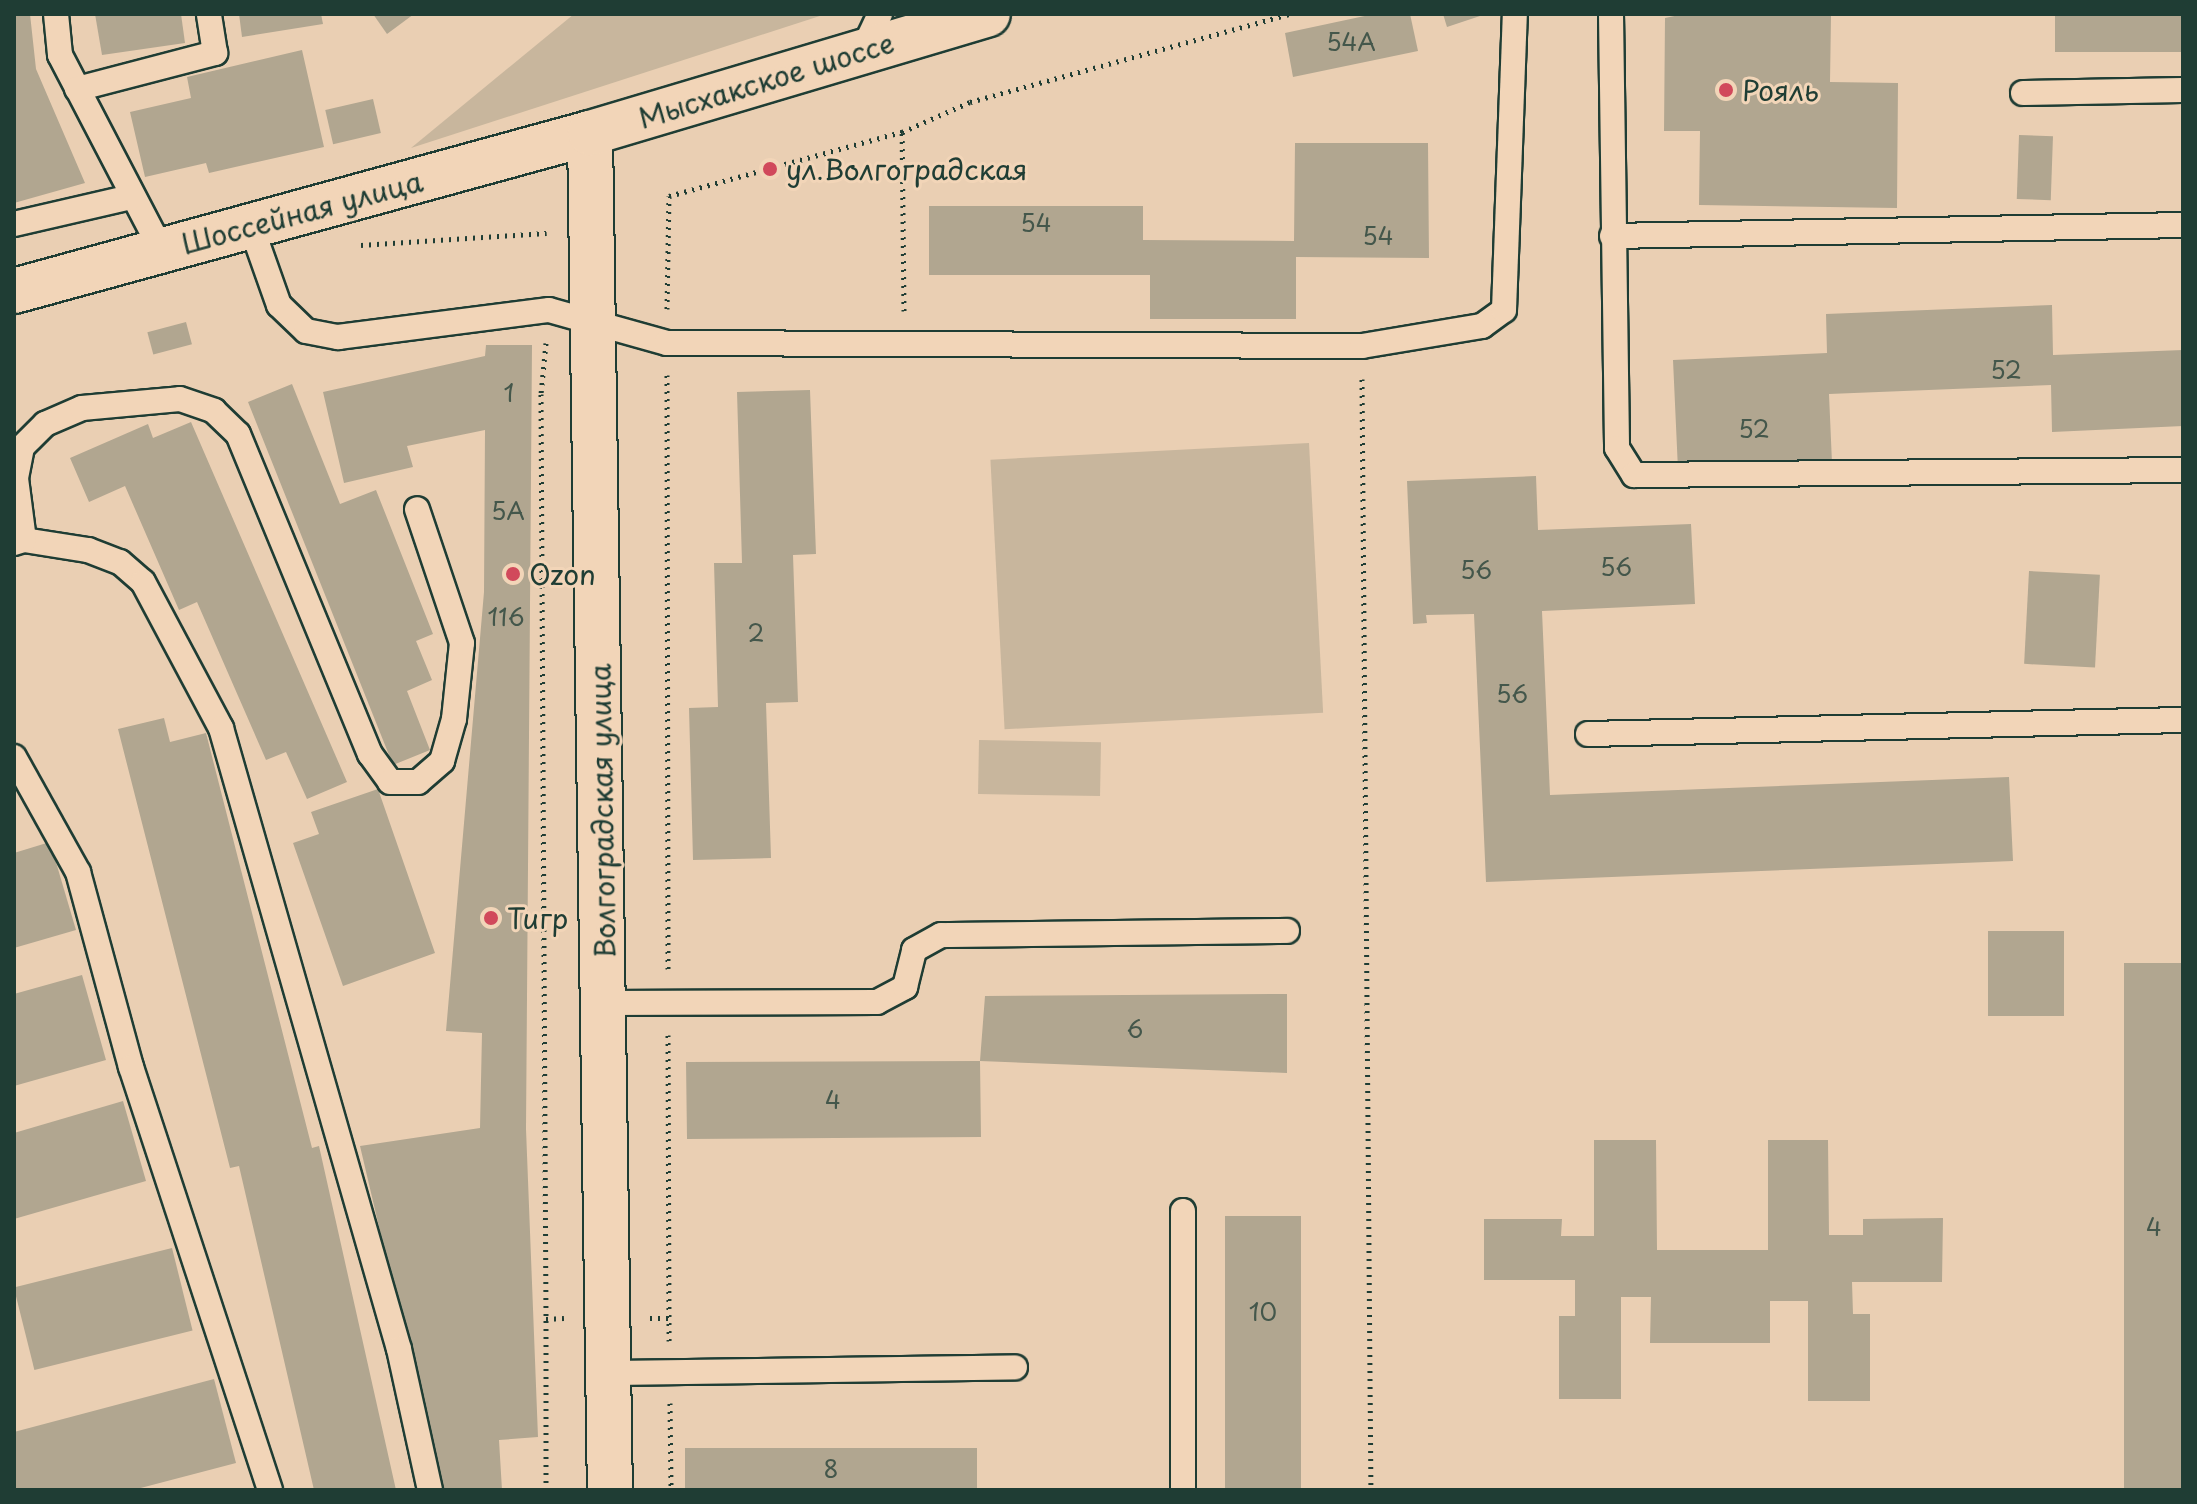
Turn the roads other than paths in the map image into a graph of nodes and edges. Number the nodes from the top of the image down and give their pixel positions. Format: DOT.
graph roads {
  1 [pos="56,14"];
  2 [pos="209,14"];
  3 [pos="988,14"];
  4 [pos="1515,14"];
  5 [pos="1611,14"];
  6 [pos="871,33"];
  7 [pos="77,89"];
  8 [pos="2183,90"];
  9 [pos="2023,93"];
  10 [pos="590,133"];
  11 [pos="131,197"];
  12 [pos="14,224"];
  13 [pos="2183,225"];
  14 [pos="251,226"];
  15 [pos="1612,236"];
  16 [pos="162,251"];
  17 [pos="14,291"];
  18 [pos="594,320"];
  19 [pos="2183,470"];
  20 [pos="417,509"];
  21 [pos="19,541"];
  22 [pos="2183,720"];
  23 [pos="1588,734"];
  24 [pos="14,757"];
  25 [pos="1287,931"];
  26 [pos="606,1003"];
  27 [pos="1183,1211"];
  28 [pos="1015,1367"];
  29 [pos="608,1373"];
  30 [pos="270,1490"];
  31 [pos="430,1490"];
  32 [pos="610,1490"];
  33 [pos="1183,1490"];
  1 -- 7 [label="lane"];
  2 -- 7 [label="lane"];
  3 -- 6 [label="street, Мысхакское шоссе"];
  4 -- 18 [label="lane"];
  5 -- 15 [label="lane"];
  6 -- 10 [label="street, Мысхакское шоссе"];
  7 -- 11 [label="lane"];
  8 -- 9 [label="lane"];
  10 -- 14 [label="street, Шоссейная улица"];
  10 -- 18 [label="street, Волгоградская улица"];
  11 -- 12 [label="lane"];
  11 -- 16 [label="lane"];
  13 -- 15 [label="lane"];
  14 -- 16 [label="street, Шоссейная улица"];
  14 -- 18 [label="lane"];
  15 -- 19 [label="lane"];
  16 -- 17 [label="street, Шоссейная улица"];
  18 -- 26 [label="street, Волгоградская улица"];
  20 -- 21 [label="lane"];
  21 -- 31 [label="lane"];
  22 -- 23 [label="lane"];
  24 -- 30 [label="lane"];
  25 -- 26 [label="lane"];
  26 -- 29 [label="street, Волгоградская улица"];
  27 -- 33 [label="lane"];
  28 -- 29 [label="lane"];
  29 -- 32 [label="street, Волгоградская улица"];
}
